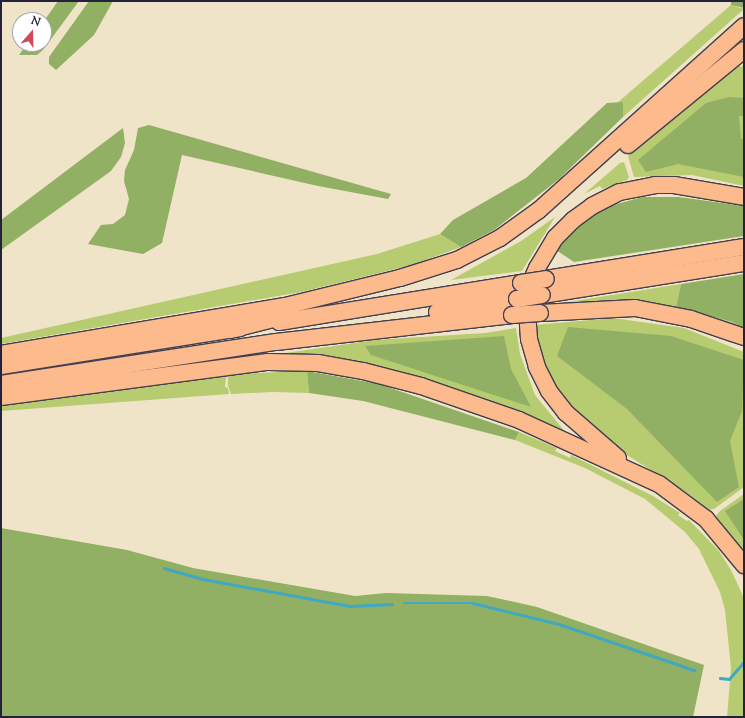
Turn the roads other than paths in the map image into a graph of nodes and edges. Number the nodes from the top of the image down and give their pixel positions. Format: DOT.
graph roads {
  1 [pos="744,26"];
  2 [pos="744,50"];
  3 [pos="744,197"];
  4 [pos="744,247"];
  5 [pos="744,263"];
  6 [pos="230,330"];
  7 [pos="744,337"];
  8 [pos="276,342"];
  9 [pos="1,354"];
  10 [pos="1,366"];
  11 [pos="1,384"];
  12 [pos="1,397"];
  13 [pos="635,472"];
  14 [pos="744,565"];
  1 -- 9 [label="highway"];
  2 -- 6 [label="highway"];
  3 -- 13 [label="highway"];
  4 -- 6 [label="highway, bridge"];
  5 -- 8 [label="highway, bridge"];
  6 -- 10 [label="highway"];
  7 -- 8 [label="highway, bridge"];
  8 -- 11 [label="highway"];
  12 -- 13 [label="highway"];
  13 -- 14 [label="highway"];
}
